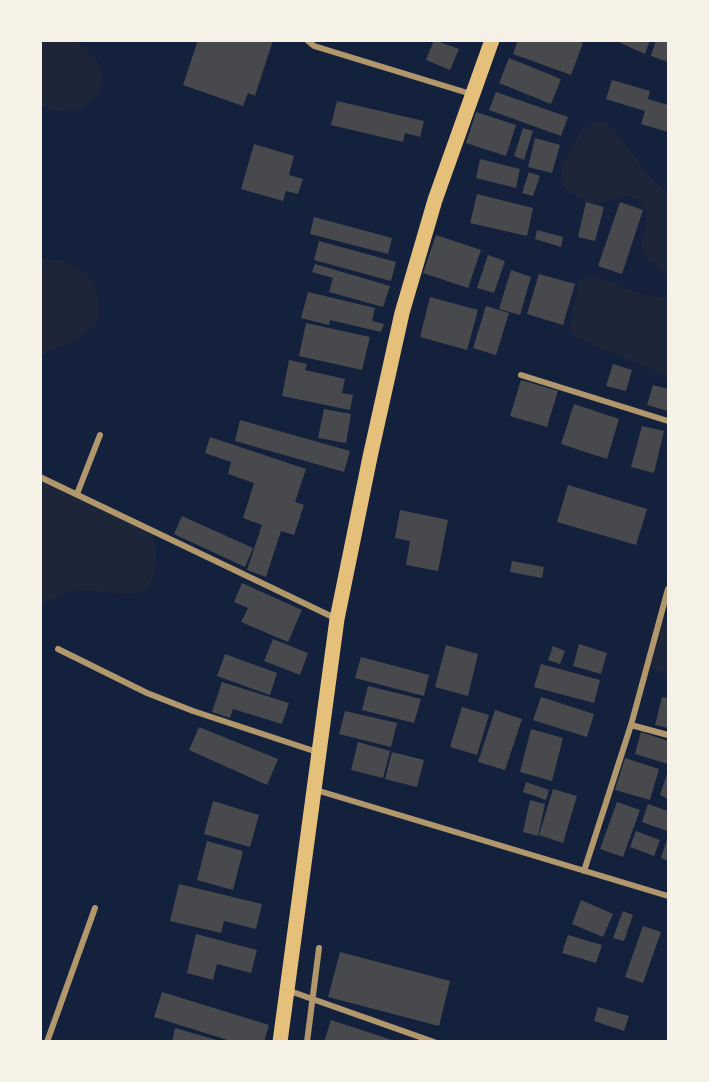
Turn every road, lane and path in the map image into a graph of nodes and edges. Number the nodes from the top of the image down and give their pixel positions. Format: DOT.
graph roads {
  1 [pos="307,40"];
  2 [pos="492,40"];
  3 [pos="472,94"];
  4 [pos="520,375"];
  5 [pos="669,421"];
  6 [pos="100,435"];
  7 [pos="40,477"];
  8 [pos="77,494"];
  9 [pos="669,589"];
  10 [pos="337,620"];
  11 [pos="58,649"];
  12 [pos="632,725"];
  13 [pos="669,735"];
  14 [pos="320,753"];
  15 [pos="313,789"];
  16 [pos="584,871"];
  17 [pos="669,896"];
  18 [pos="95,908"];
  19 [pos="319,948"];
  20 [pos="286,990"];
  21 [pos="312,999"];
  22 [pos="47,1041"];
  23 [pos="280,1041"];
  24 [pos="307,1041"];
  25 [pos="434,1041"];
  1 -- 3 [label="street"];
  2 -- 3 [label="main road"];
  3 -- 10 [label="main road"];
  4 -- 5 [label="street"];
  6 -- 8 [label="street"];
  7 -- 8 [label="street"];
  8 -- 10 [label="street"];
  9 -- 12 [label="street"];
  10 -- 14 [label="main road"];
  11 -- 14 [label="street"];
  12 -- 13 [label="street"];
  12 -- 16 [label="street"];
  14 -- 15 [label="main road"];
  15 -- 16 [label="street"];
  15 -- 20 [label="main road"];
  16 -- 17 [label="street"];
  18 -- 22 [label="street"];
  19 -- 21 [label="street"];
  20 -- 21 [label="street"];
  20 -- 23 [label="main road"];
  21 -- 24 [label="street"];
  21 -- 25 [label="street"];
}
